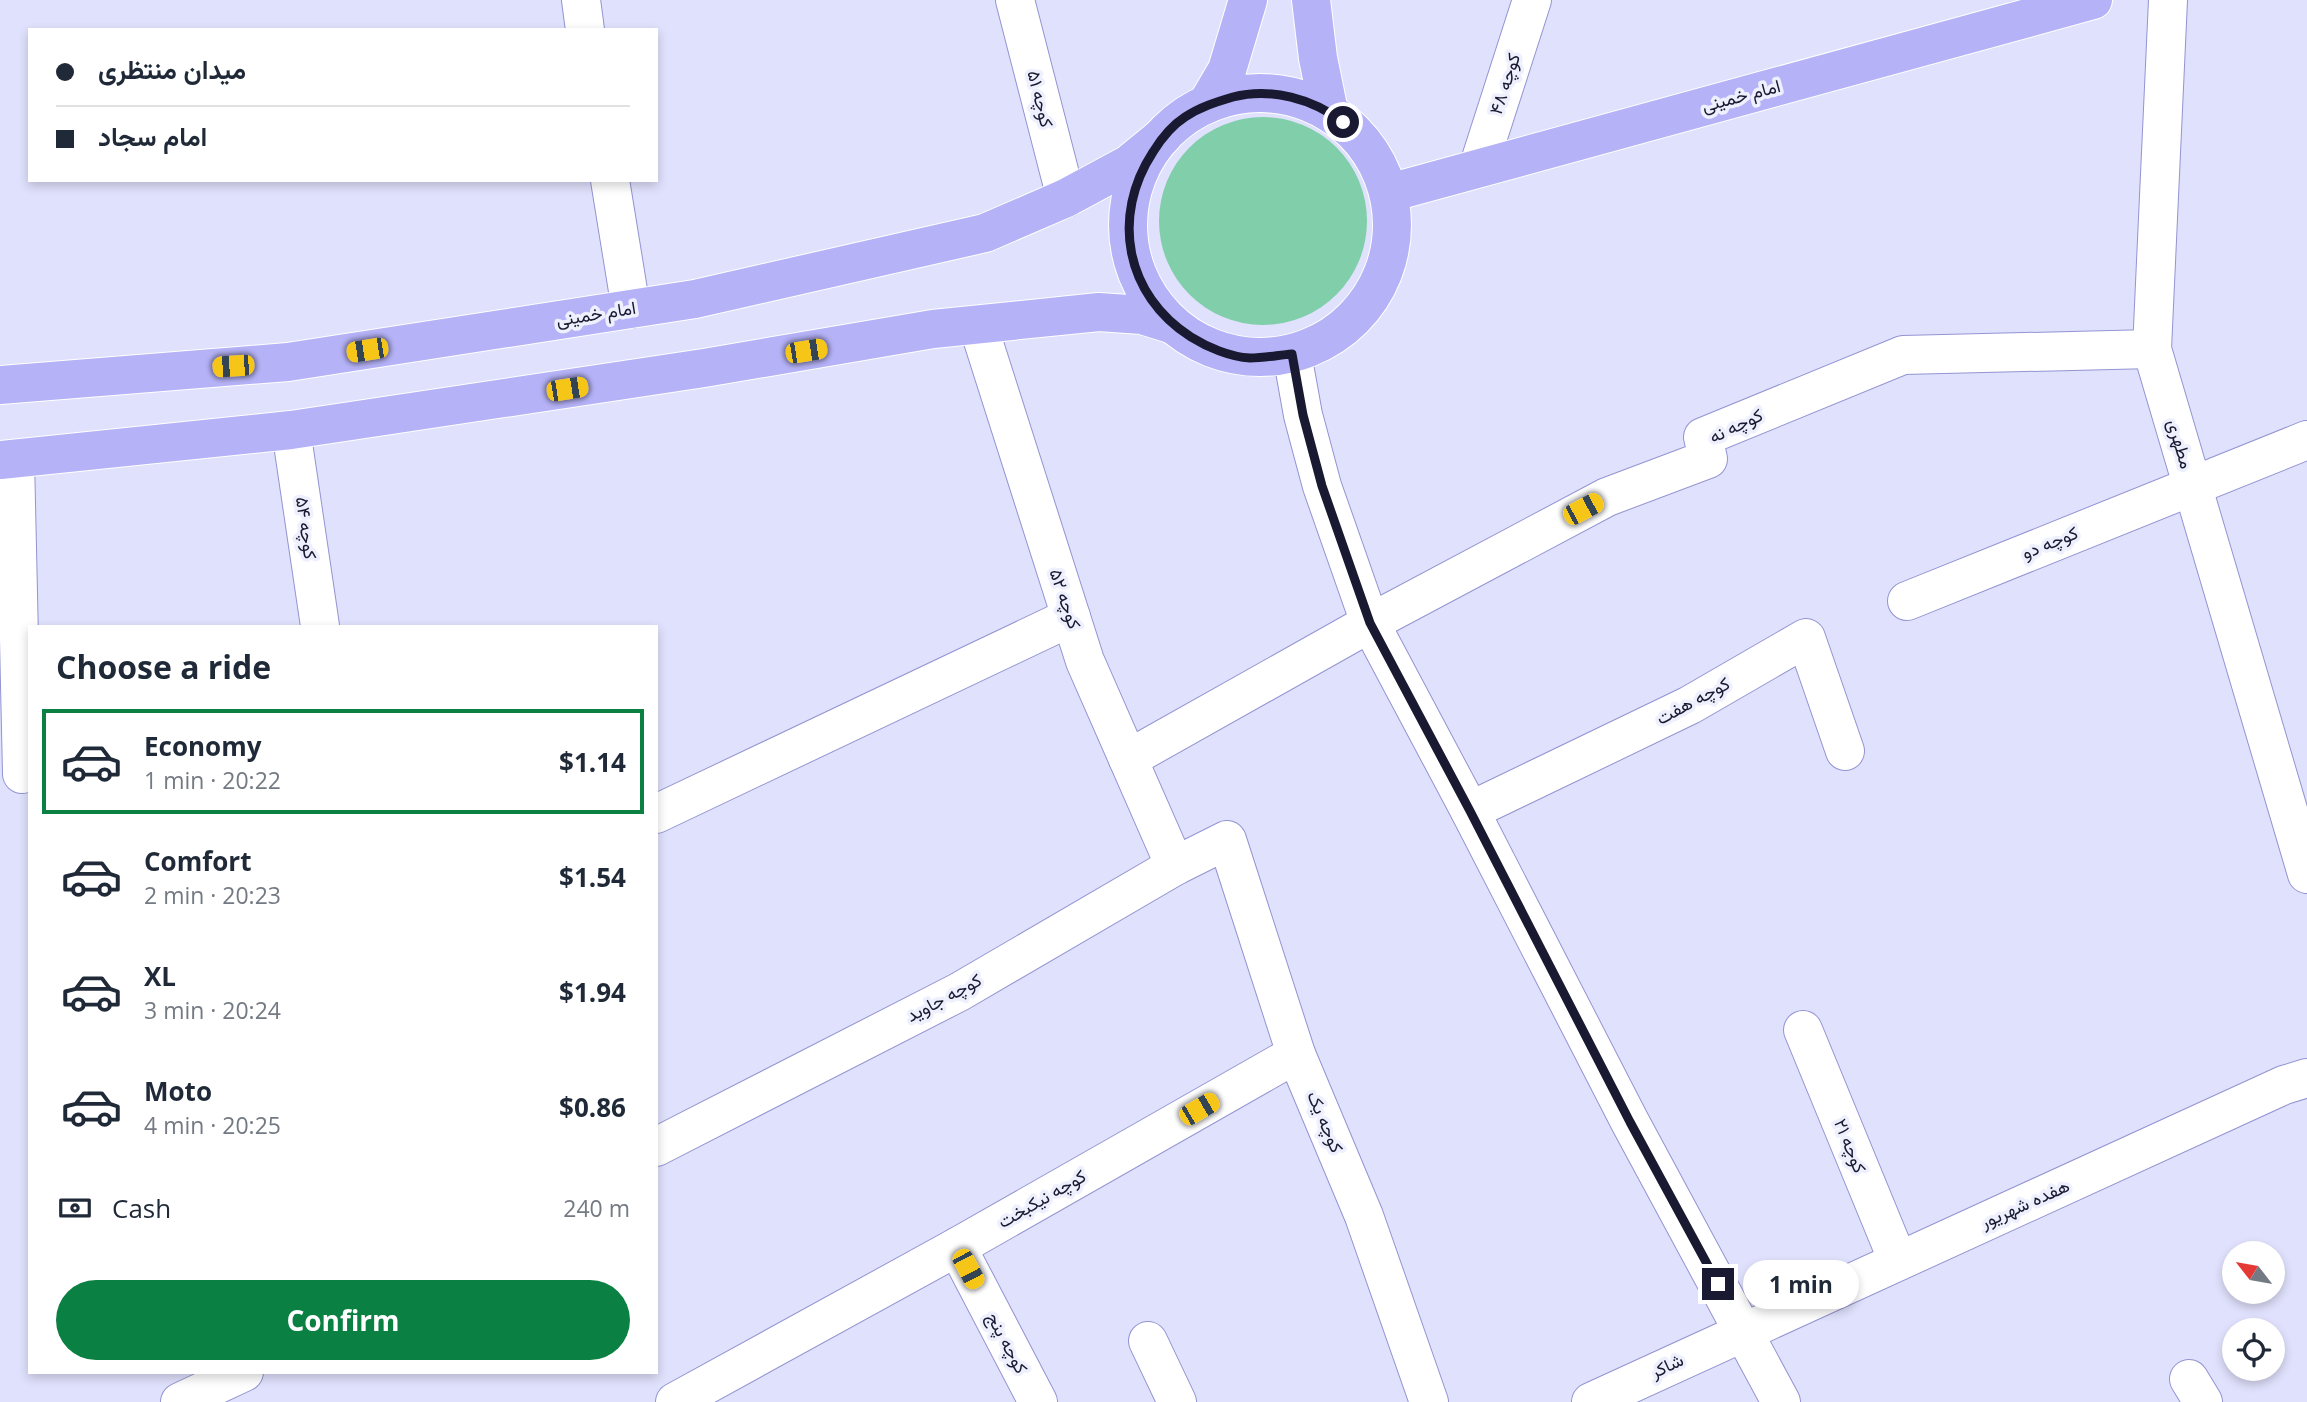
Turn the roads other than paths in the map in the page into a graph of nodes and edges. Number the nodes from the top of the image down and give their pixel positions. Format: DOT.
graph roads {
  1 [pos="582,0"];
  2 [pos="1015,0"];
  3 [pos="1248,0"];
  4 [pos="1311,0"];
  5 [pos="1532,0"];
  6 [pos="2093,0"];
  7 [pos="2168,0"];
  8 [pos="585,28"];
  9 [pos="1207,104"];
  10 [pos="1329,112"];
  11 [pos="1163,136"];
  12 [pos="1478,168"];
  13 [pos="610,182"];
  14 [pos="1389,193"];
  15 [pos="1066,198"];
  16 [pos="631,309"];
  17 [pos="1171,324"];
  18 [pos="978,325"];
  19 [pos="2152,349"];
  20 [pos="1292,354"];
  21 [pos="0,385"];
  22 [pos="291,430"];
  23 [pos="2307,440"];
  24 [pos="7,460"];
  25 [pos="2192,485"];
  26 [pos="1907,601"];
  27 [pos="1071,617"];
  28 [pos="1370,623"];
  29 [pos="320,625"];
  30 [pos="1845,751"];
  31 [pos="1128,759"];
  32 [pos="17,774"];
  33 [pos="1470,811"];
  34 [pos="658,813"];
  35 [pos="1227,840"];
  36 [pos="1175,866"];
  37 [pos="2307,874"];
  38 [pos="1803,1030"];
  39 [pos="1296,1054"];
  40 [pos="2307,1079"];
  41 [pos="658,1146"];
  42 [pos="957,1247"];
  43 [pos="1898,1261"];
  44 [pos="1743,1331"];
  45 [pos="1148,1341"];
  46 [pos="240,1374"];
  47 [pos="180,1402"];
  48 [pos="675,1402"];
  49 [pos="1038,1402"];
  50 [pos="1177,1402"];
  51 [pos="1429,1402"];
  52 [pos="1591,1402"];
  53 [pos="1782,1402"];
  1 -- 8 [label="street"];
  2 -- 15 [label="street, کوچه ۵۱"];
  3 -- 9 [label="main road"];
  4 -- 10 [label="main road"];
  5 -- 12 [label="street, کوچه ۴۸"];
  6 -- 12 [label="main road, امام خمینی"];
  7 -- 19 [label="street, مطهری"];
  9 -- 10 [label="main road"];
  9 -- 11 [label="main road, امام خمینی"];
  10 -- 14 [label="main road"];
  11 -- 15 [label="main road, امام خمینی"];
  11 -- 17 [label="main road"];
  12 -- 14 [label="main road, امام خمینی"];
  13 -- 16 [label="street"];
  14 -- 20 [label="main road"];
  15 -- 16 [label="main road, امام خمینی"];
  16 -- 21 [label="main road, امام خمینی"];
  17 -- 18 [label="main road"];
  17 -- 20 [label="main road"];
  18 -- 22 [label="main road"];
  18 -- 27 [label="street, کوچه ۵۲"];
  19 -- 25 [label="street, مطهری"];
  19 -- 28 [label="street, کوچه نه"];
  20 -- 28 [label="street"];
  22 -- 24 [label="main road"];
  22 -- 29 [label="street, کوچه ۵۴"];
  23 -- 25 [label="street"];
  24 -- 32 [label="street"];
  25 -- 26 [label="street, کوچه دو"];
  25 -- 37 [label="street, مطهری"];
  27 -- 31 [label="street, کوچه ۵۲"];
  27 -- 34 [label="street"];
  28 -- 31 [label="street"];
  28 -- 33 [label="street"];
  30 -- 33 [label="street, کوچه هفت"];
  31 -- 36 [label="street, کوچه ۵۲"];
  33 -- 44 [label="street"];
  35 -- 36 [label="street, کوچه جاوید"];
  35 -- 39 [label="street, کوچه یک"];
  36 -- 41 [label="street, کوچه جاوید"];
  38 -- 43 [label="street, کوچه ۲۱"];
  39 -- 42 [label="street, کوچه نیکبخت"];
  39 -- 51 [label="street, کوچه یک"];
  40 -- 43 [label="street, هفده شهریور"];
  42 -- 48 [label="street, کوچه نیکبخت"];
  42 -- 49 [label="street, کوچه پنج"];
  43 -- 44 [label="street, هفده شهریور"];
  44 -- 52 [label="street, شاکر"];
  44 -- 53 [label="street"];
  45 -- 50 [label="street"];
  46 -- 47 [label="street"];
}
